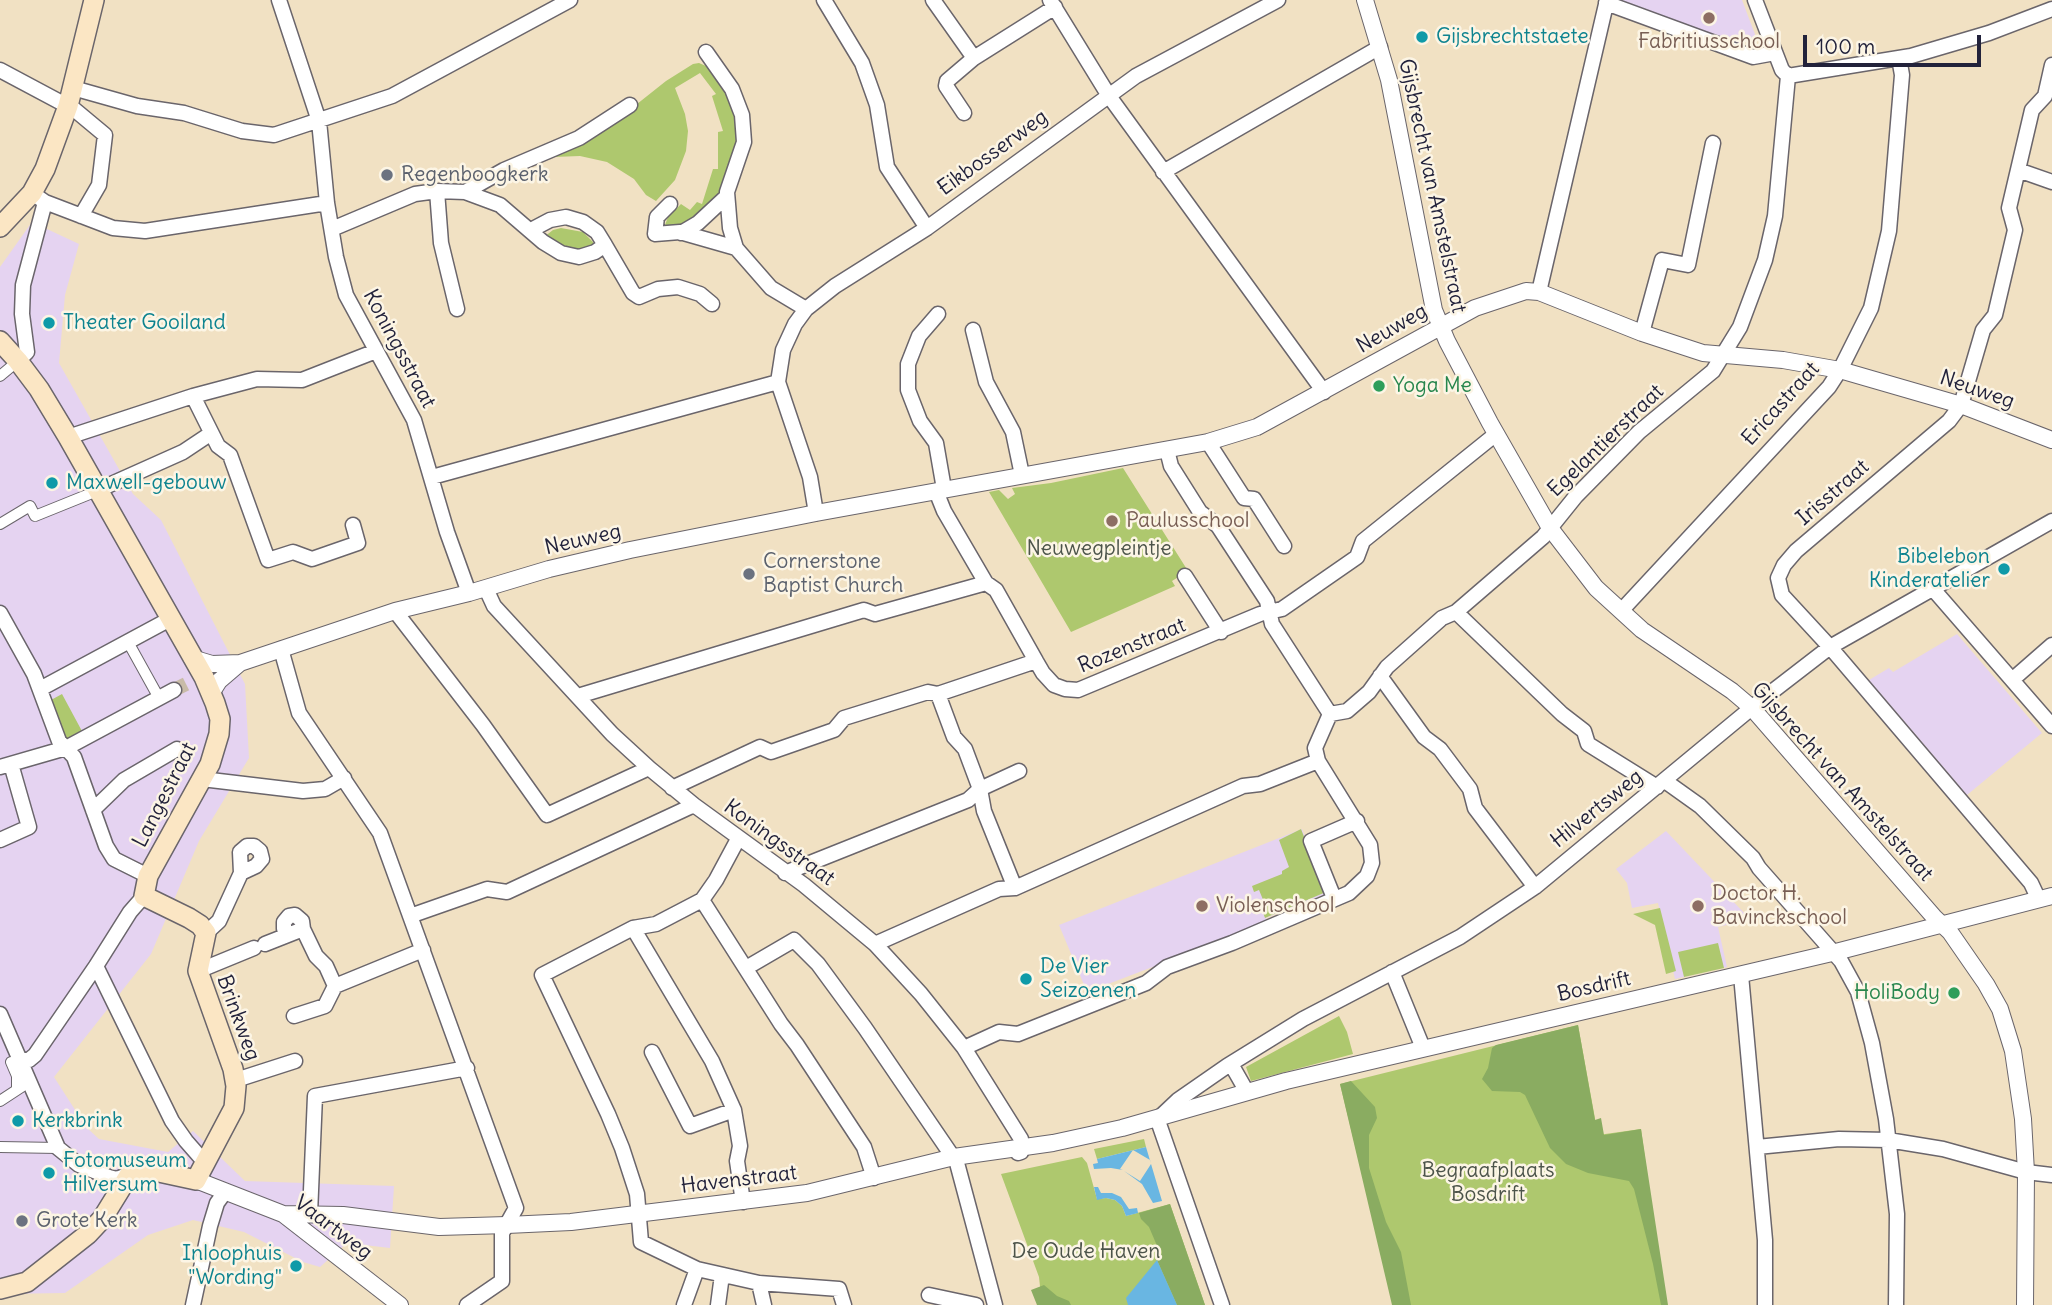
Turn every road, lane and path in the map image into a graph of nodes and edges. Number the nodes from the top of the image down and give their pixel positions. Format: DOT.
graph roads {
  1 [pos="94,0"];
  2 [pos="279,0"];
  3 [pos="570,0"];
  4 [pos="824,0"];
  5 [pos="933,0"];
  6 [pos="1278,0"];
  7 [pos="1366,0"];
  8 [pos="1755,0"];
  9 [pos="1606,2"];
  10 [pos="1053,4"];
  11 [pos="2052,9"];
  12 [pos="1380,47"];
  13 [pos="706,52"];
  14 [pos="1775,53"];
  15 [pos="974,58"];
  16 [pos="1899,58"];
  17 [pos="2052,65"];
  18 [pos="0,70"];
  19 [pos="1788,76"];
  20 [pos="1109,96"];
  21 [pos="70,97"];
  22 [pos="630,105"];
  23 [pos="964,113"];
  24 [pos="319,121"];
  25 [pos="1713,144"];
  26 [pos="2018,170"];
  27 [pos="1163,172"];
  28 [pos="2052,181"];
  29 [pos="437,191"];
  30 [pos="465,192"];
  31 [pos="727,196"];
  32 [pos="39,197"];
  33 [pos="327,203"];
  34 [pos="670,204"];
  35 [pos="87,219"];
  36 [pos="0,227"];
  37 [pos="926,228"];
  38 [pos="332,229"];
  39 [pos="531,230"];
  40 [pos="681,233"];
  41 [pos="0,242"];
  42 [pos="605,245"];
  43 [pos="736,248"];
  44 [pos="1539,292"];
  45 [pos="712,304"];
  46 [pos="457,309"];
  47 [pos="806,309"];
  48 [pos="937,314"];
  49 [pos="1440,326"];
  50 [pos="0,329"];
  51 [pos="973,330"];
  52 [pos="1642,333"];
  53 [pos="0,341"];
  54 [pos="376,351"];
  55 [pos="1724,354"];
  56 [pos="18,360"];
  57 [pos="1840,370"];
  58 [pos="0,376"];
  59 [pos="778,382"];
  60 [pos="1324,392"];
  61 [pos="193,396"];
  62 [pos="1961,405"];
  63 [pos="210,433"];
  64 [pos="1496,434"];
  65 [pos="68,437"];
  66 [pos="2052,440"];
  67 [pos="1208,442"];
  68 [pos="1167,450"];
  69 [pos="1022,475"];
  70 [pos="432,477"];
  71 [pos="940,490"];
  72 [pos="95,491"];
  73 [pos="816,513"];
  74 [pos="2052,521"];
  75 [pos="0,524"];
  76 [pos="353,525"];
  77 [pos="1550,528"];
  78 [pos="1284,546"];
  79 [pos="1185,576"];
  80 [pos="986,583"];
  81 [pos="1933,589"];
  82 [pos="476,591"];
  83 [pos="395,611"];
  84 [pos="1621,611"];
  85 [pos="1456,612"];
  86 [pos="0,613"];
  87 [pos="1270,613"];
  88 [pos="166,621"];
  89 [pos="1222,632"];
  90 [pos="128,642"];
  91 [pos="2052,646"];
  92 [pos="1830,647"];
  93 [pos="281,649"];
  94 [pos="192,658"];
  95 [pos="1036,661"];
  96 [pos="240,663"];
  97 [pos="1380,676"];
  98 [pos="2012,680"];
  99 [pos="40,690"];
  100 [pos="174,690"];
  101 [pos="212,692"];
  102 [pos="938,694"];
  103 [pos="578,696"];
  104 [pos="159,698"];
  105 [pos="1752,708"];
  106 [pos="1330,714"];
  107 [pos="2052,726"];
  108 [pos="66,748"];
  109 [pos="177,749"];
  110 [pos="1318,761"];
  111 [pos="6,765"];
  112 [pos="649,768"];
  113 [pos="1019,771"];
  114 [pos="344,778"];
  115 [pos="202,779"];
  116 [pos="1661,784"];
  117 [pos="671,788"];
  118 [pos="981,789"];
  119 [pos="694,806"];
  120 [pos="93,810"];
  121 [pos="1357,821"];
  122 [pos="738,839"];
  123 [pos="0,840"];
  124 [pos="241,873"];
  125 [pos="785,873"];
  126 [pos="148,876"];
  127 [pos="1535,887"];
  128 [pos="1016,888"];
  129 [pos="144,896"];
  130 [pos="2045,897"];
  131 [pos="1334,898"];
  132 [pos="702,900"];
  133 [pos="410,916"];
  134 [pos="1941,923"];
  135 [pos="633,928"];
  136 [pos="206,933"];
  137 [pos="875,944"];
  138 [pos="423,950"];
  139 [pos="1832,953"];
  140 [pos="96,966"];
  141 [pos="746,968"];
  142 [pos="198,971"];
  143 [pos="1392,972"];
  144 [pos="1741,975"];
  145 [pos="335,986"];
  146 [pos="0,1014"];
  147 [pos="294,1016"];
  148 [pos="964,1048"];
  149 [pos="1423,1048"];
  150 [pos="652,1052"];
  151 [pos="15,1060"];
  152 [pos="295,1061"];
  153 [pos="1231,1064"];
  154 [pos="467,1068"];
  155 [pos="236,1080"];
  156 [pos="23,1085"];
  157 [pos="1247,1092"];
  158 [pos="0,1101"];
  159 [pos="734,1110"];
  160 [pos="1155,1118"];
  161 [pos="1888,1140"];
  162 [pos="0,1147"];
  163 [pos="1757,1147"];
  164 [pos="58,1148"];
  165 [pos="1021,1150"];
  166 [pos="205,1160"];
  167 [pos="956,1160"];
  168 [pos="2026,1172"];
  169 [pos="127,1175"];
  170 [pos="2052,1175"];
  171 [pos="874,1178"];
  172 [pos="196,1180"];
  173 [pos="225,1192"];
  174 [pos="743,1202"];
  175 [pos="310,1211"];
  176 [pos="640,1213"];
  177 [pos="283,1214"];
  178 [pos="330,1214"];
  179 [pos="505,1228"];
  180 [pos="313,1237"];
  181 [pos="697,1269"];
  182 [pos="722,1275"];
  183 [pos="759,1283"];
  184 [pos="0,1289"];
  185 [pos="929,1295"];
  186 [pos="193,1305"];
  187 [pos="400,1305"];
  188 [pos="467,1305"];
  189 [pos="684,1305"];
  190 [pos="719,1305"];
  191 [pos="764,1305"];
  192 [pos="844,1305"];
  193 [pos="976,1305"];
  194 [pos="995,1305"];
  195 [pos="1222,1305"];
  196 [pos="1765,1305"];
  197 [pos="1896,1305"];
  198 [pos="2025,1305"];
  1 -- 21 [label="main road"];
  2 -- 24 [label="street, Koningsstraat"];
  3 -- 24 [label="street"];
  4 -- 37 [label="street"];
  5 -- 15 [label="street"];
  6 -- 20 [label="street, Eikbosserweg"];
  7 -- 12 [label="street, Gijsbrecht van Amstelstraat"];
  8 -- 14 [label="street"];
  9 -- 14 [label="street"];
  9 -- 44 [label="street"];
  10 -- 15 [label="street"];
  10 -- 20 [label="street"];
  11 -- 16 [label="street"];
  12 -- 27 [label="street"];
  12 -- 49 [label="street, Gijsbrecht van Amstelstraat"];
  13 -- 31 [label="street"];
  14 -- 19 [label="street"];
  15 -- 23 [label="street"];
  16 -- 19 [label="street"];
  16 -- 57 [label="street, Ericastraat"];
  17 -- 26 [label="street, Irisstraat"];
  18 -- 21 [label="street"];
  19 -- 55 [label="street, Egelantierstraat"];
  20 -- 27 [label="street"];
  20 -- 37 [label="street, Eikbosserweg"];
  21 -- 24 [label="street"];
  21 -- 32 [label="main road"];
  21 -- 35 [label="street"];
  22 -- 30 [label="street"];
  24 -- 33 [label="street, Koningsstraat"];
  25 -- 52 [label="street"];
  26 -- 28 [label="street"];
  26 -- 62 [label="street, Irisstraat"];
  27 -- 60 [label="street"];
  29 -- 30 [label="street"];
  29 -- 38 [label="street"];
  29 -- 46 [label="street"];
  30 -- 39 [label="street"];
  31 -- 40 [label="street"];
  31 -- 43 [label="street"];
  32 -- 35 [label="street"];
  32 -- 36 [label="main road"];
  32 -- 41 [label="main road"];
  32 -- 56 [label="street"];
  33 -- 35 [label="street"];
  33 -- 38 [label="street, Koningsstraat"];
  34 -- 40 [label="street"];
  37 -- 47 [label="street, Eikbosserweg"];
  38 -- 54 [label="street, Koningsstraat"];
  39 -- 42 [label="street"];
  39 -- 42 [label="street"];
  40 -- 43 [label="street"];
  42 -- 45 [label="street"];
  43 -- 47 [label="street"];
  44 -- 49 [label="street, Neuweg"];
  44 -- 52 [label="street, Neuweg"];
  47 -- 59 [label="street, Eikbosserweg"];
  48 -- 71 [label="street"];
  49 -- 60 [label="street, Neuweg"];
  49 -- 64 [label="street, Gijsbrecht van Amstelstraat"];
  50 -- 56 [label="main road"];
  51 -- 69 [label="street"];
  52 -- 55 [label="street, Neuweg"];
  53 -- 56 [label="main road, Langestraat"];
  54 -- 61 [label="street"];
  54 -- 70 [label="street, Koningsstraat"];
  55 -- 57 [label="street, Neuweg"];
  55 -- 77 [label="street, Egelantierstraat"];
  56 -- 58 [label="street"];
  56 -- 65 [label="main road, Langestraat"];
  57 -- 62 [label="street, Neuweg"];
  57 -- 84 [label="street, Ericastraat"];
  59 -- 70 [label="street"];
  59 -- 73 [label="street"];
  60 -- 67 [label="street, Neuweg"];
  61 -- 63 [label="street"];
  61 -- 65 [label="street"];
  62 -- 66 [label="street, Neuweg"];
  62 -- 92 [label="street, Irisstraat"];
  63 -- 72 [label="street"];
  63 -- 76 [label="street"];
  64 -- 77 [label="street, Gijsbrecht van Amstelstraat"];
  64 -- 87 [label="street, Rozenstraat"];
  65 -- 72 [label="main road, Langestraat"];
  67 -- 68 [label="street, Neuweg"];
  67 -- 78 [label="street"];
  68 -- 69 [label="street, Neuweg"];
  68 -- 87 [label="street"];
  69 -- 71 [label="street, Neuweg"];
  70 -- 82 [label="street, Koningsstraat"];
  71 -- 73 [label="street, Neuweg"];
  71 -- 80 [label="street, Rozenstraat"];
  72 -- 75 [label="street"];
  72 -- 88 [label="main road, Langestraat"];
  73 -- 82 [label="street, Neuweg"];
  74 -- 81 [label="street, Hilvertsweg"];
  77 -- 84 [label="street, Gijsbrecht van Amstelstraat"];
  77 -- 85 [label="street, Egelantierstraat"];
  79 -- 89 [label="street"];
  80 -- 95 [label="street, Rozenstraat"];
  80 -- 103 [label="street"];
  81 -- 92 [label="street, Hilvertsweg"];
  81 -- 98 [label="street"];
  82 -- 83 [label="street, Neuweg"];
  82 -- 103 [label="street, Koningsstraat"];
  83 -- 93 [label="street, Neuweg"];
  83 -- 112 [label="street"];
  84 -- 105 [label="street, Gijsbrecht van Amstelstraat"];
  85 -- 97 [label="street, Egelantierstraat"];
  85 -- 116 [label="street"];
  86 -- 99 [label="street"];
  87 -- 89 [label="street, Rozenstraat"];
  87 -- 106 [label="street"];
  88 -- 90 [label="street"];
  88 -- 94 [label="main road, Langestraat"];
  89 -- 95 [label="street, Rozenstraat"];
  90 -- 99 [label="street"];
  90 -- 104 [label="street"];
  91 -- 98 [label="street"];
  92 -- 105 [label="street, Hilvertsweg"];
  92 -- 130 [label="street, Irisstraat"];
  93 -- 96 [label="street, Neuweg"];
  93 -- 114 [label="street"];
  94 -- 96 [label="street, Neuweg"];
  94 -- 101 [label="main road, Langestraat"];
  95 -- 102 [label="street"];
  96 -- 101 [label="street, Neuweg"];
  97 -- 106 [label="street, Egelantierstraat"];
  97 -- 127 [label="street"];
  98 -- 107 [label="street"];
  99 -- 108 [label="street"];
  100 -- 104 [label="street"];
  101 -- 115 [label="main road, Langestraat"];
  102 -- 117 [label="street"];
  102 -- 118 [label="street"];
  103 -- 112 [label="street, Koningsstraat"];
  104 -- 108 [label="street"];
  105 -- 116 [label="street, Hilvertsweg"];
  105 -- 134 [label="street, Gijsbrecht van Amstelstraat"];
  106 -- 110 [label="street"];
  108 -- 111 [label="street"];
  108 -- 120 [label="street"];
  109 -- 120 [label="street"];
  110 -- 121 [label="street"];
  110 -- 128 [label="street"];
  111 -- 123 [label="street"];
  112 -- 117 [label="street, Koningsstraat"];
  113 -- 118 [label="street"];
  114 -- 115 [label="street"];
  114 -- 133 [label="street"];
  115 -- 126 [label="main road, Langestraat"];
  116 -- 127 [label="street, Hilvertsweg"];
  116 -- 139 [label="street"];
  117 -- 119 [label="street, Koningsstraat"];
  118 -- 125 [label="street"];
  118 -- 128 [label="street"];
  119 -- 122 [label="street, Koningsstraat"];
  119 -- 133 [label="street"];
  120 -- 126 [label="street"];
  121 -- 131 [label="street"];
  121 -- 131 [label="street"];
  122 -- 125 [label="street, Koningsstraat"];
  122 -- 132 [label="street"];
  124 -- 136 [label="street, Brinkweg"];
  125 -- 137 [label="street, Koningsstraat"];
  126 -- 129 [label="main road, Langestraat"];
  127 -- 143 [label="street, Hilvertsweg"];
  128 -- 137 [label="street"];
  129 -- 136 [label="main road"];
  129 -- 140 [label="street, Langestraat"];
  130 -- 134 [label="street, Bosdrift"];
  131 -- 148 [label="street"];
  132 -- 135 [label="street"];
  132 -- 141 [label="street"];
  133 -- 138 [label="street"];
  134 -- 139 [label="street, Bosdrift"];
  134 -- 168 [label="street, Gijsbrecht van Amstelstraat"];
  135 -- 159 [label="street"];
  135 -- 176 [label="street"];
  136 -- 142 [label="main road, Brinkweg"];
  137 -- 148 [label="street, Koningsstraat"];
  138 -- 145 [label="street"];
  138 -- 154 [label="street"];
  139 -- 144 [label="street, Bosdrift"];
  139 -- 161 [label="street"];
  140 -- 151 [label="street, Langestraat"];
  140 -- 166 [label="street"];
  141 -- 167 [label="street"];
  141 -- 171 [label="street"];
  142 -- 145 [label="street, Brinkweg"];
  142 -- 155 [label="main road, Brinkweg"];
  143 -- 149 [label="street"];
  143 -- 153 [label="street, Hilvertsweg"];
  144 -- 149 [label="street, Bosdrift"];
  144 -- 163 [label="street"];
  145 -- 147 [label="street"];
  146 -- 151 [label="street"];
  148 -- 165 [label="street, Koningsstraat"];
  149 -- 157 [label="street, Bosdrift"];
  150 -- 159 [label="street"];
  151 -- 156 [label="street"];
  152 -- 155 [label="street, Brinkweg"];
  153 -- 157 [label="street"];
  153 -- 160 [label="street, Hilvertsweg"];
  154 -- 175 [label="street"];
  154 -- 179 [label="street"];
  155 -- 166 [label="main road, Brinkweg"];
  156 -- 158 [label="street"];
  156 -- 164 [label="street"];
  157 -- 160 [label="street, Bosdrift"];
  159 -- 174 [label="street"];
  160 -- 165 [label="street, Havenstraat"];
  160 -- 195 [label="street"];
  161 -- 163 [label="street"];
  161 -- 168 [label="street"];
  161 -- 197 [label="street"];
  162 -- 164 [label="street"];
  163 -- 196 [label="street"];
  164 -- 169 [label="street"];
  165 -- 167 [label="street, Havenstraat"];
  166 -- 172 [label="main road, Brinkweg"];
  167 -- 171 [label="street, Havenstraat"];
  167 -- 194 [label="street"];
  168 -- 170 [label="street"];
  168 -- 198 [label="street, Gijsbrecht van Amstelstraat"];
  169 -- 172 [label="main road"];
  169 -- 184 [label="main road"];
  171 -- 174 [label="street, Havenstraat"];
  172 -- 173 [label="street, Vaartweg"];
  173 -- 177 [label="street, Vaartweg"];
  173 -- 186 [label="street"];
  174 -- 176 [label="street, Havenstraat"];
  175 -- 177 [label="street, Havenstraat"];
  175 -- 178 [label="street, Havenstraat"];
  176 -- 179 [label="street, Havenstraat"];
  176 -- 181 [label="street"];
  177 -- 180 [label="street, Vaartweg"];
  178 -- 179 [label="street, Havenstraat"];
  178 -- 180 [label="street"];
  179 -- 188 [label="street"];
  180 -- 187 [label="street, Vaartweg"];
  181 -- 182 [label="street"];
  181 -- 189 [label="street"];
  182 -- 183 [label="street"];
  182 -- 190 [label="street"];
  183 -- 191 [label="street"];
  183 -- 192 [label="street"];
  185 -- 193 [label="street"];
}
